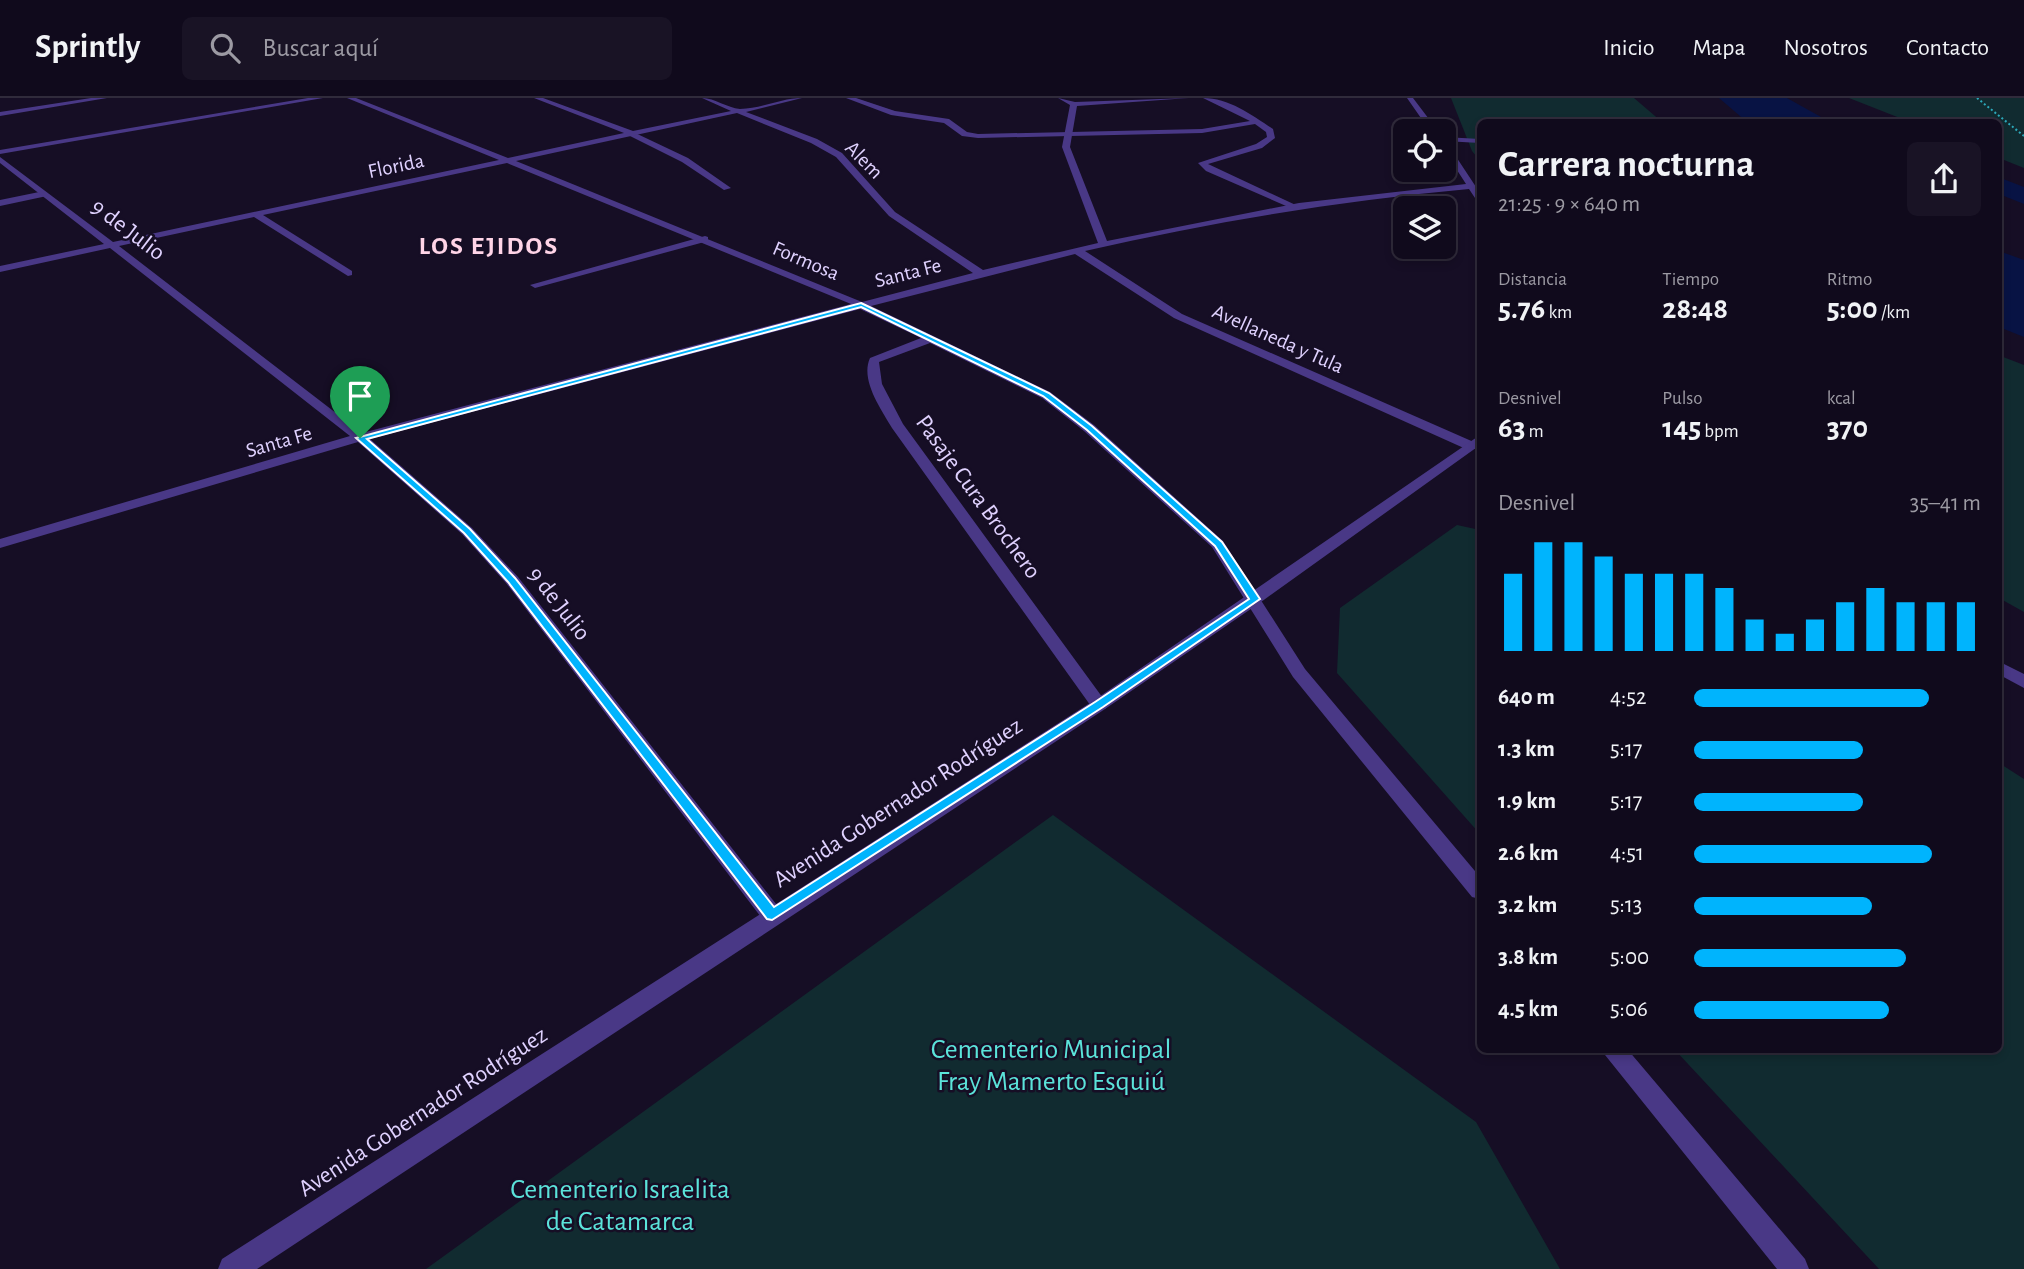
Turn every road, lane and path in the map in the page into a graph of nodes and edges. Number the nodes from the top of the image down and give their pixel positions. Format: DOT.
graph roads {
  1 [pos="104,98"];
  2 [pos="320,98"];
  3 [pos="350,98"];
  4 [pos="537,98"];
  5 [pos="705,98"];
  6 [pos="800,98"];
  7 [pos="849,98"];
  8 [pos="1061,98"];
  9 [pos="1186,98"];
  10 [pos="1206,98"];
  11 [pos="1410,98"];
  12 [pos="1977,98"];
  13 [pos="1074,104"];
  14 [pos="740,110"];
  15 [pos="0,114"];
  16 [pos="1425,119"];
  17 [pos="1256,122"];
  18 [pos="1202,131"];
  19 [pos="631,133"];
  20 [pos="1067,133"];
  21 [pos="2024,136"];
  22 [pos="1225,137"];
  23 [pos="1236,140"];
  24 [pos="1456,140"];
  25 [pos="1477,141"];
  26 [pos="1259,146"];
  27 [pos="0,152"];
  28 [pos="0,159"];
  29 [pos="506,160"];
  30 [pos="1456,163"];
  31 [pos="1472,186"];
  32 [pos="727,188"];
  33 [pos="44,194"];
  34 [pos="1477,194"];
  35 [pos="0,203"];
  36 [pos="1296,207"];
  37 [pos="255,214"];
  38 [pos="705,239"];
  39 [pos="112,245"];
  40 [pos="1104,245"];
  41 [pos="1078,251"];
  42 [pos="0,270"];
  43 [pos="348,273"];
  44 [pos="983,275"];
  45 [pos="535,285"];
  46 [pos="861,305"];
  47 [pos="932,338"];
  48 [pos="360,438"];
  49 [pos="1476,442"];
  50 [pos="0,544"];
  51 [pos="1255,599"];
  52 [pos="2002,668"];
  53 [pos="2024,682"];
  54 [pos="1099,705"];
  55 [pos="1477,887"];
  56 [pos="772,915"];
  57 [pos="1615,1053"];
  58 [pos="232,1269"];
  59 [pos="1795,1269"];
  1 -- 15 [label="street"];
  2 -- 27 [label="street"];
  3 -- 29 [label="street, Formosa"];
  4 -- 19 [label="street"];
  5 -- 14 [label="street, Alem"];
  6 -- 14 [label="street, Florida"];
  7 -- 20 [label="street"];
  8 -- 13 [label="street"];
  9 -- 13 [label="street"];
  10 -- 17 [label="street"];
  11 -- 16 [label="street"];
  12 -- 21 [label="path"];
  13 -- 20 [label="street"];
  14 -- 19 [label="street, Florida"];
  14 -- 44 [label="street, Alem"];
  17 -- 18 [label="street"];
  17 -- 26 [label="street"];
  18 -- 20 [label="street"];
  18 -- 22 [label="street"];
  19 -- 29 [label="street, Florida"];
  19 -- 32 [label="street"];
  20 -- 40 [label="street"];
  23 -- 26 [label="street"];
  24 -- 25 [label="street"];
  26 -- 36 [label="street"];
  28 -- 33 [label="street, 9 de Julio"];
  29 -- 37 [label="street, Florida"];
  29 -- 38 [label="street, Formosa"];
  30 -- 31 [label="street"];
  31 -- 34 [label="street"];
  31 -- 36 [label="street, Santa Fe"];
  33 -- 35 [label="street"];
  33 -- 39 [label="street, 9 de Julio"];
  36 -- 40 [label="street, Santa Fe"];
  37 -- 39 [label="street, Florida"];
  37 -- 43 [label="street"];
  38 -- 45 [label="street"];
  38 -- 46 [label="street, Formosa"];
  39 -- 42 [label="street, Florida"];
  39 -- 48 [label="street, 9 de Julio"];
  40 -- 41 [label="street, Santa Fe"];
  41 -- 44 [label="street, Santa Fe"];
  41 -- 49 [label="street, Avellaneda y Tula"];
  44 -- 46 [label="street, Santa Fe"];
  46 -- 47 [label="street, Formosa"];
  46 -- 48 [label="street, Santa Fe"];
  47 -- 51 [label="street, Formosa"];
  47 -- 54 [label="street, Pasaje Cura Brochero"];
  48 -- 50 [label="street, Santa Fe"];
  48 -- 56 [label="street, 9 de Julio"];
  49 -- 51 [label="street, Avenida Gobernador Rodríguez"];
  51 -- 54 [label="street, Avenida Gobernador Rodríguez"];
  51 -- 55 [label="street, Formosa"];
  52 -- 53 [label="street"];
  54 -- 56 [label="street, Avenida Gobernador Rodríguez"];
  56 -- 58 [label="street, Avenida Gobernador Rodríguez"];
  57 -- 59 [label="street"];
}
